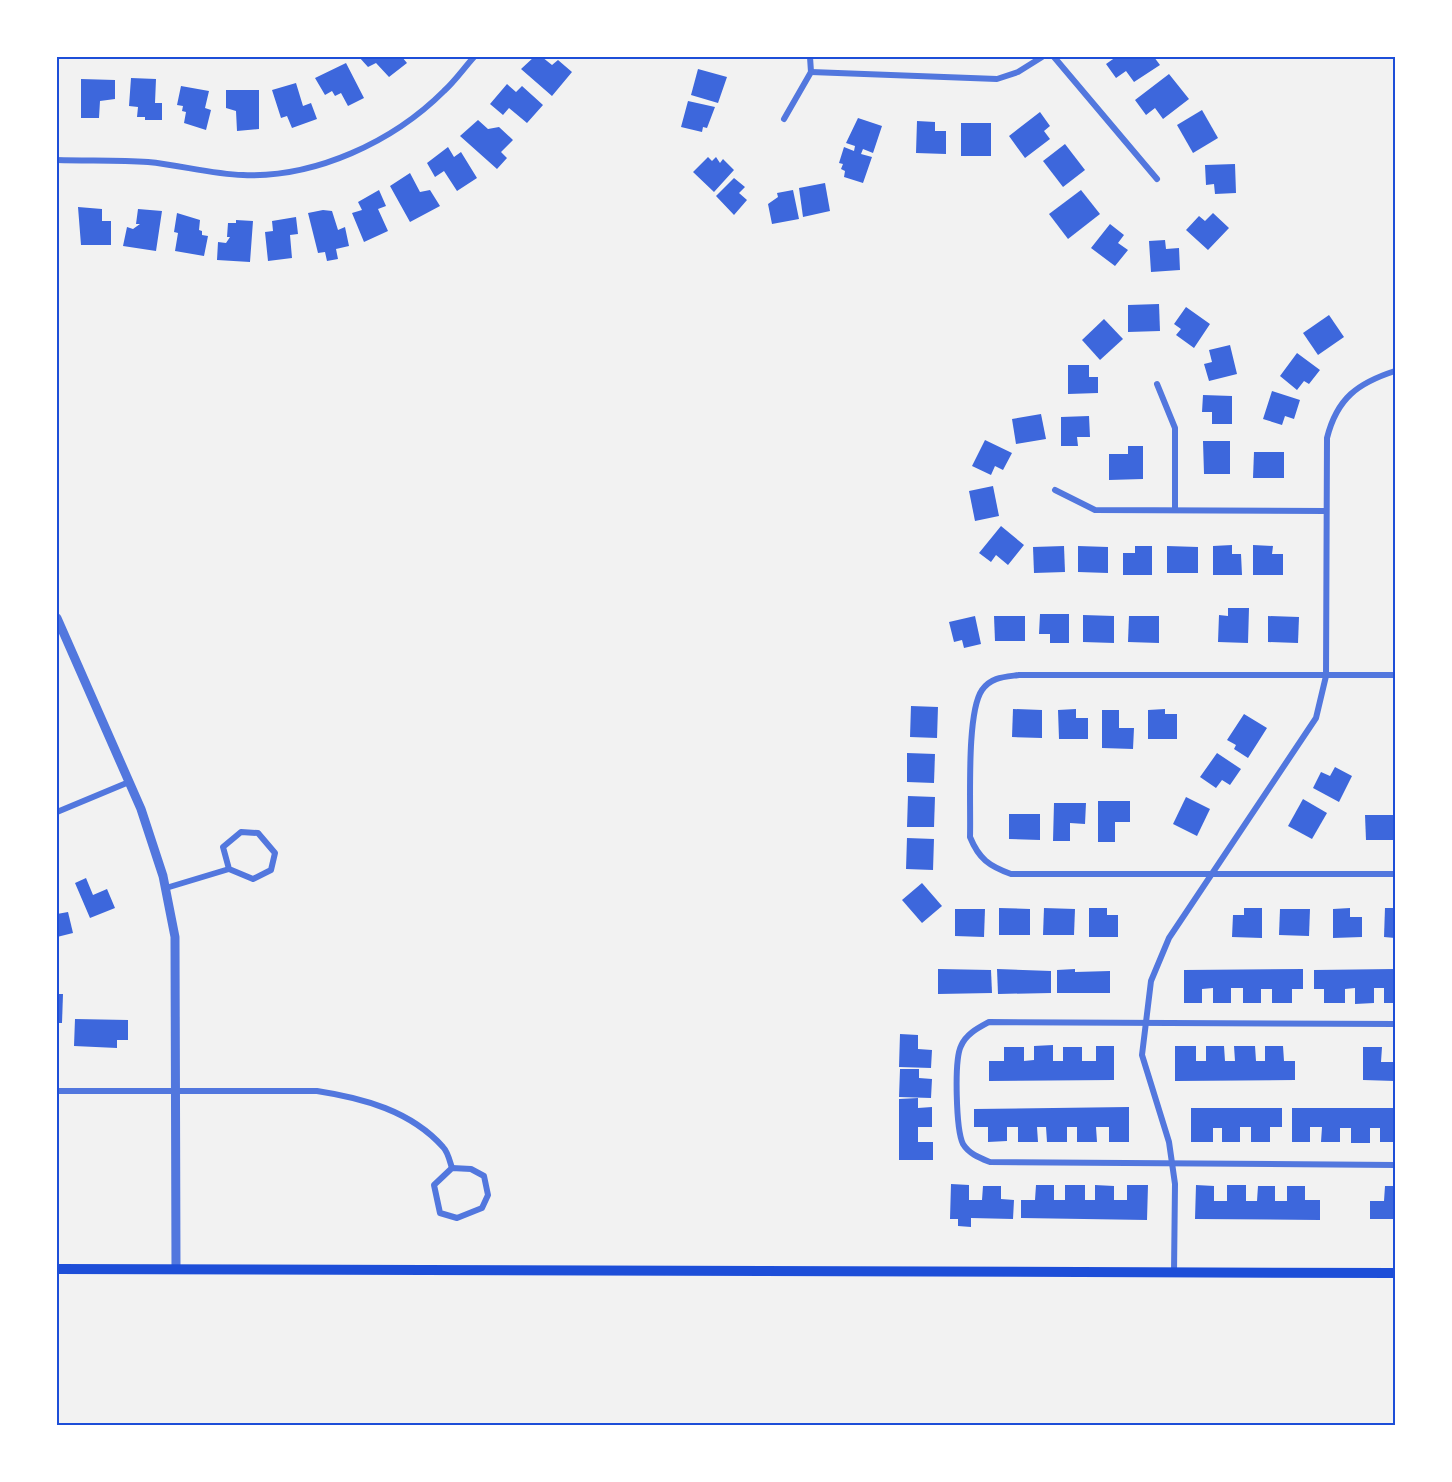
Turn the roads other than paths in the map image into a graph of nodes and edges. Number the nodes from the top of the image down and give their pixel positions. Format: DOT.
graph roads {
  1 [pos="474,57"];
  2 [pos="810,57"];
  3 [pos="1042,57"];
  4 [pos="1054,57"];
  5 [pos="811,72"];
  6 [pos="784,119"];
  7 [pos="57,160"];
  8 [pos="1157,179"];
  9 [pos="1395,371"];
  10 [pos="1157,384"];
  11 [pos="1054,490"];
  12 [pos="1175,510"];
  13 [pos="1326,511"];
  14 [pos="57,618"];
  15 [pos="1395,675"];
  16 [pos="1326,676"];
  17 [pos="129,782"];
  18 [pos="57,812"];
  19 [pos="229,869"];
  20 [pos="1214,872"];
  21 [pos="1395,874"];
  22 [pos="166,888"];
  23 [pos="1144,1023"];
  24 [pos="1395,1024"];
  25 [pos="177,1090"];
  26 [pos="57,1091"];
  27 [pos="1172,1163"];
  28 [pos="1395,1165"];
  29 [pos="452,1168"];
  30 [pos="176,1268"];
  31 [pos="57,1269"];
  32 [pos="1174,1273"];
  33 [pos="1395,1273"];
  1 -- 7 [label="street"];
  2 -- 5 [label="street"];
  3 -- 5 [label="street"];
  4 -- 8 [label="street"];
  5 -- 6 [label="street"];
  9 -- 13 [label="street"];
  10 -- 12 [label="street"];
  11 -- 12 [label="street"];
  12 -- 13 [label="street"];
  13 -- 16 [label="street"];
  14 -- 17 [label="street"];
  15 -- 16 [label="street"];
  16 -- 20 [label="street"];
  16 -- 20 [label="street"];
  17 -- 18 [label="street"];
  17 -- 22 [label="street"];
  19 -- 19 [label="street"];
  19 -- 22 [label="street"];
  20 -- 21 [label="street"];
  20 -- 23 [label="street"];
  22 -- 25 [label="street"];
  23 -- 24 [label="street"];
  23 -- 27 [label="street"];
  23 -- 27 [label="street"];
  25 -- 26 [label="street"];
  25 -- 29 [label="street"];
  25 -- 30 [label="street"];
  27 -- 28 [label="street"];
  27 -- 32 [label="street"];
  29 -- 29 [label="street"];
  30 -- 31 [label="main road"];
  30 -- 32 [label="main road"];
  32 -- 33 [label="main road"];
}
